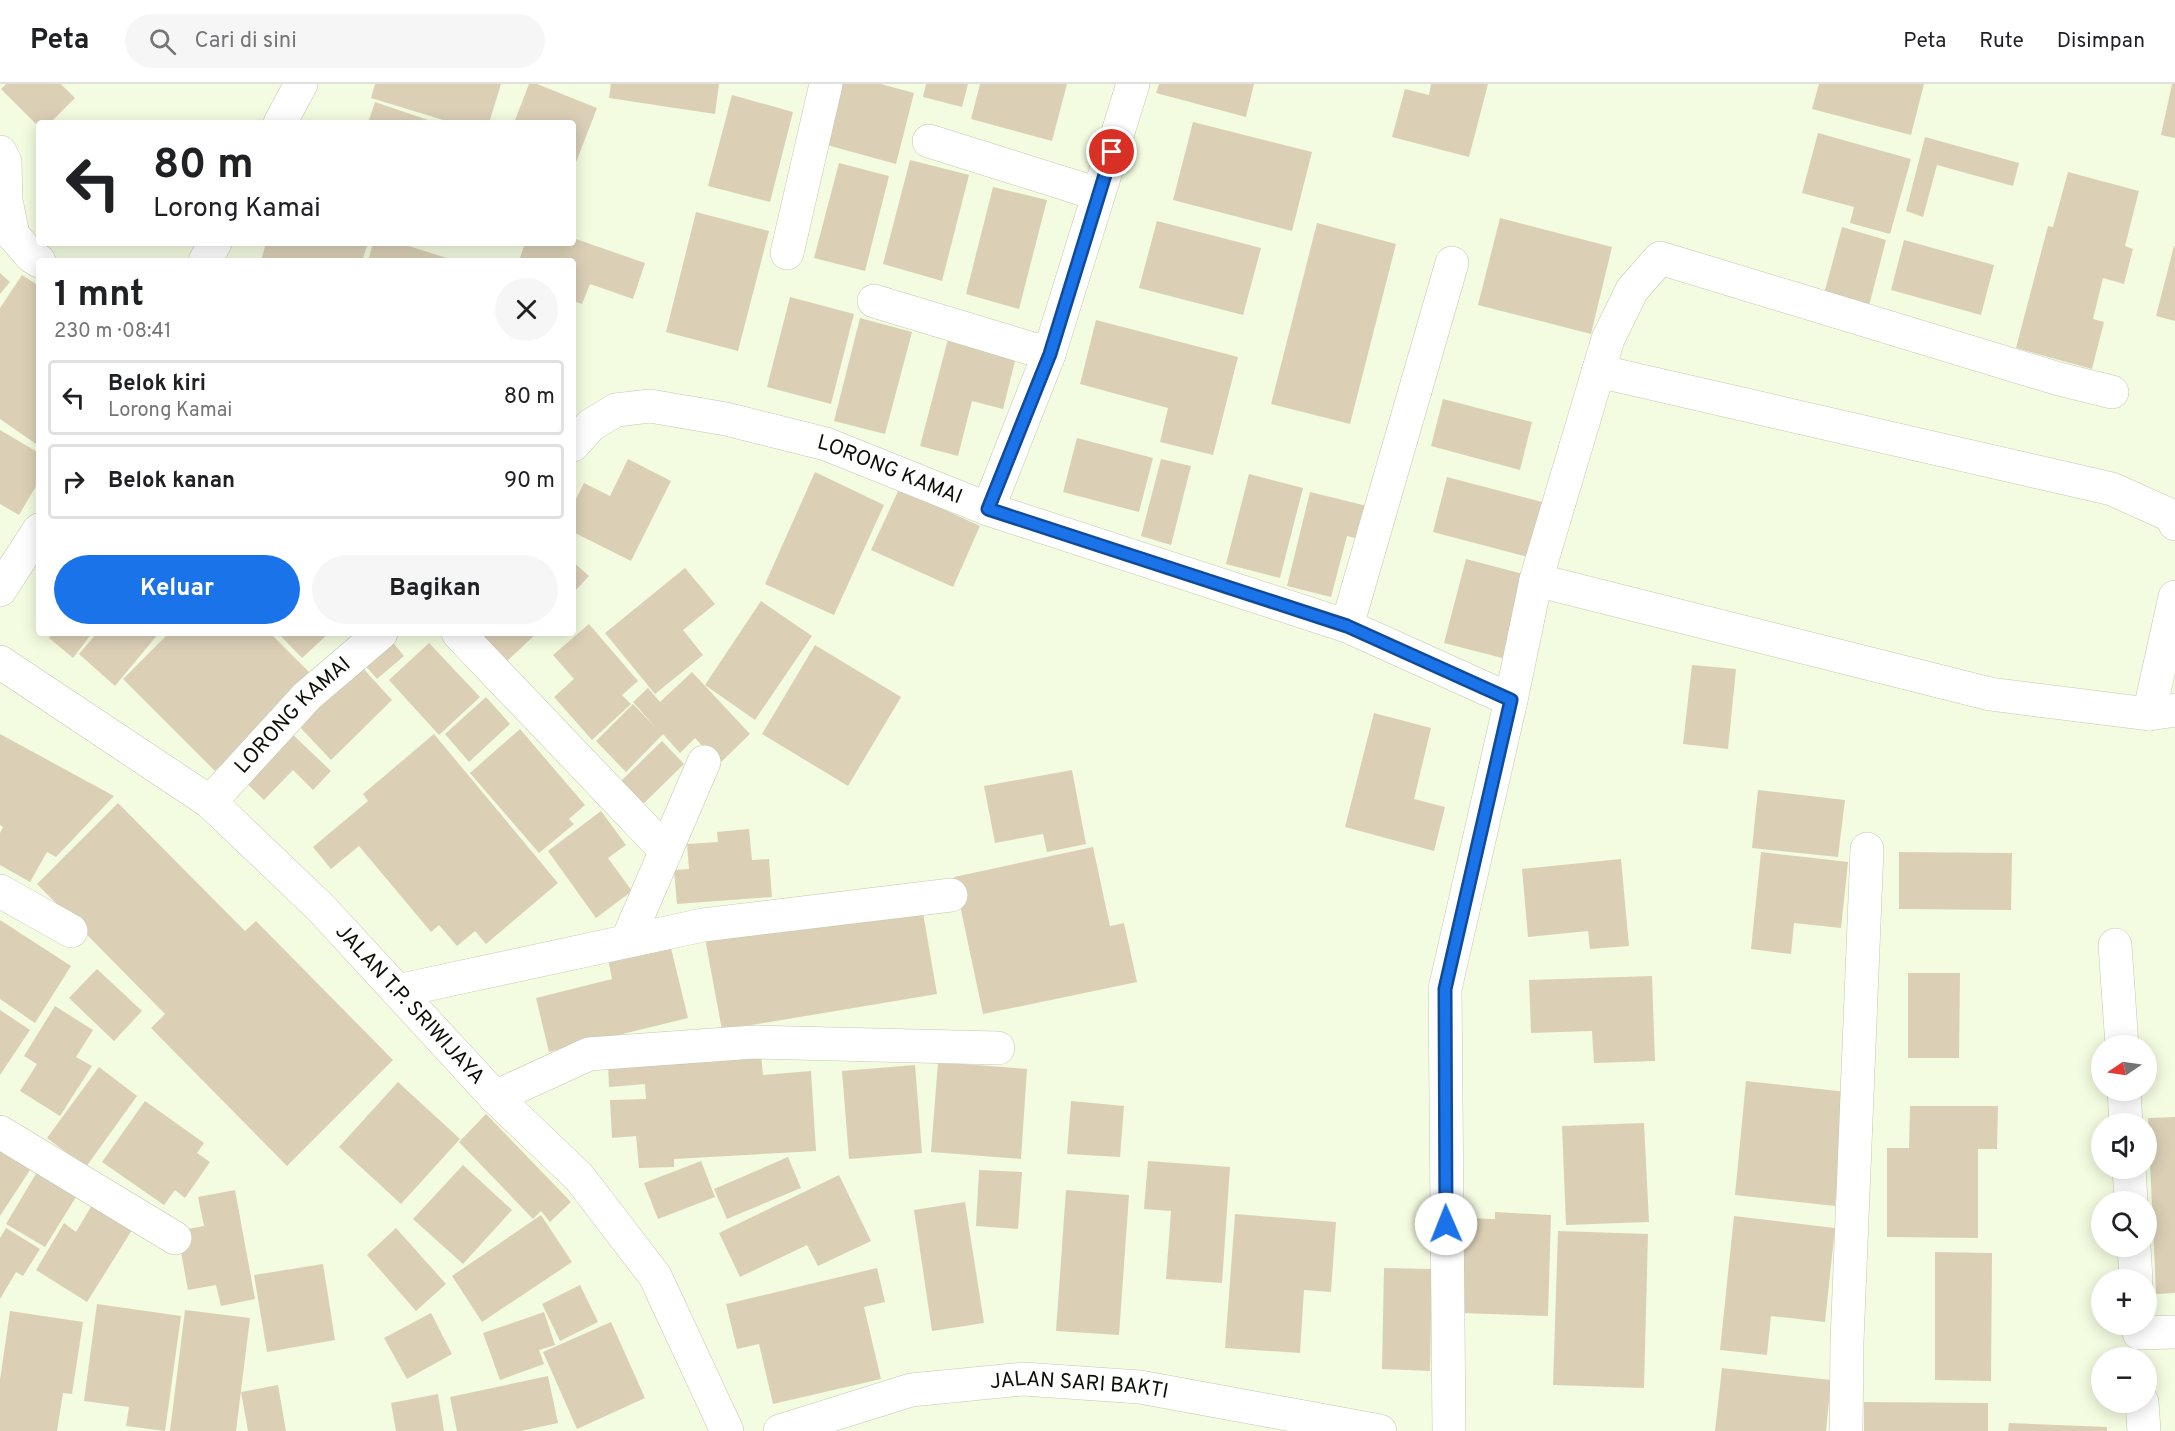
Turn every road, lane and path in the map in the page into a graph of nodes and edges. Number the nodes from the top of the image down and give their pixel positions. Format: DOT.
graph roads {
  1 [pos="301,84"];
  2 [pos="826,84"];
  3 [pos="1127,86"];
  4 [pos="282,120"];
  5 [pos="929,141"];
  6 [pos="0,152"];
  7 [pos="1098,194"];
  8 [pos="787,253"];
  9 [pos="36,259"];
  10 [pos="1452,263"];
  11 [pos="874,301"];
  12 [pos="1050,354"];
  13 [pos="1598,371"];
  14 [pos="2112,392"];
  15 [pos="576,442"];
  16 [pos="988,509"];
  17 [pos="2174,519"];
  18 [pos="36,535"];
  19 [pos="1536,580"];
  20 [pos="0,590"];
  21 [pos="2175,597"];
  22 [pos="1347,626"];
  23 [pos="377,636"];
  24 [pos="461,636"];
  25 [pos="0,662"];
  26 [pos="1511,700"];
  27 [pos="2162,712"];
  28 [pos="704,762"];
  29 [pos="210,802"];
  30 [pos="1867,849"];
  31 [pos="666,851"];
  32 [pos="0,891"];
  33 [pos="951,895"];
  34 [pos="70,931"];
  35 [pos="627,941"];
  36 [pos="2115,945"];
  37 [pos="397,991"];
  38 [pos="2121,1035"];
  39 [pos="998,1048"];
  40 [pos="495,1097"];
  41 [pos="0,1132"];
  42 [pos="175,1238"];
  43 [pos="2175,1332"];
  44 [pos="2140,1338"];
  45 [pos="2143,1413"];
  46 [pos="727,1431"];
  47 [pos="780,1431"];
  48 [pos="1380,1431"];
  49 [pos="1449,1431"];
  50 [pos="1846,1431"];
  51 [pos="2144,1431"];
  1 -- 4 [label="street"];
  2 -- 8 [label="street"];
  3 -- 7 [label="street"];
  5 -- 7 [label="street"];
  6 -- 9 [label="street"];
  7 -- 12 [label="street"];
  10 -- 22 [label="street"];
  11 -- 12 [label="street"];
  12 -- 16 [label="street"];
  13 -- 14 [label="street"];
  13 -- 17 [label="street"];
  13 -- 19 [label="street"];
  15 -- 16 [label="street, LORONG KAMAI"];
  16 -- 22 [label="street, LORONG KAMAI"];
  18 -- 20 [label="street"];
  19 -- 26 [label="street"];
  19 -- 27 [label="street"];
  21 -- 27 [label="street"];
  22 -- 26 [label="street, LORONG KAMAI"];
  23 -- 29 [label="street, LORONG KAMAI"];
  24 -- 31 [label="street"];
  25 -- 29 [label="street, JALAN T.P. SRIWIJAYA"];
  26 -- 49 [label="street"];
  28 -- 31 [label="street"];
  29 -- 37 [label="street, JALAN T.P. SRIWIJAYA"];
  30 -- 50 [label="street"];
  31 -- 35 [label="street"];
  32 -- 34 [label="street"];
  33 -- 35 [label="street"];
  35 -- 37 [label="street"];
  36 -- 38 [label="street"];
  37 -- 40 [label="street, JALAN T.P. SRIWIJAYA"];
  39 -- 40 [label="street"];
  40 -- 46 [label="street, JALAN T.P. SRIWIJAYA"];
  41 -- 42 [label="street"];
  43 -- 44 [label="street"];
  45 -- 51 [label="street"];
  47 -- 48 [label="street, JALAN SARI BAKTI"];
}
